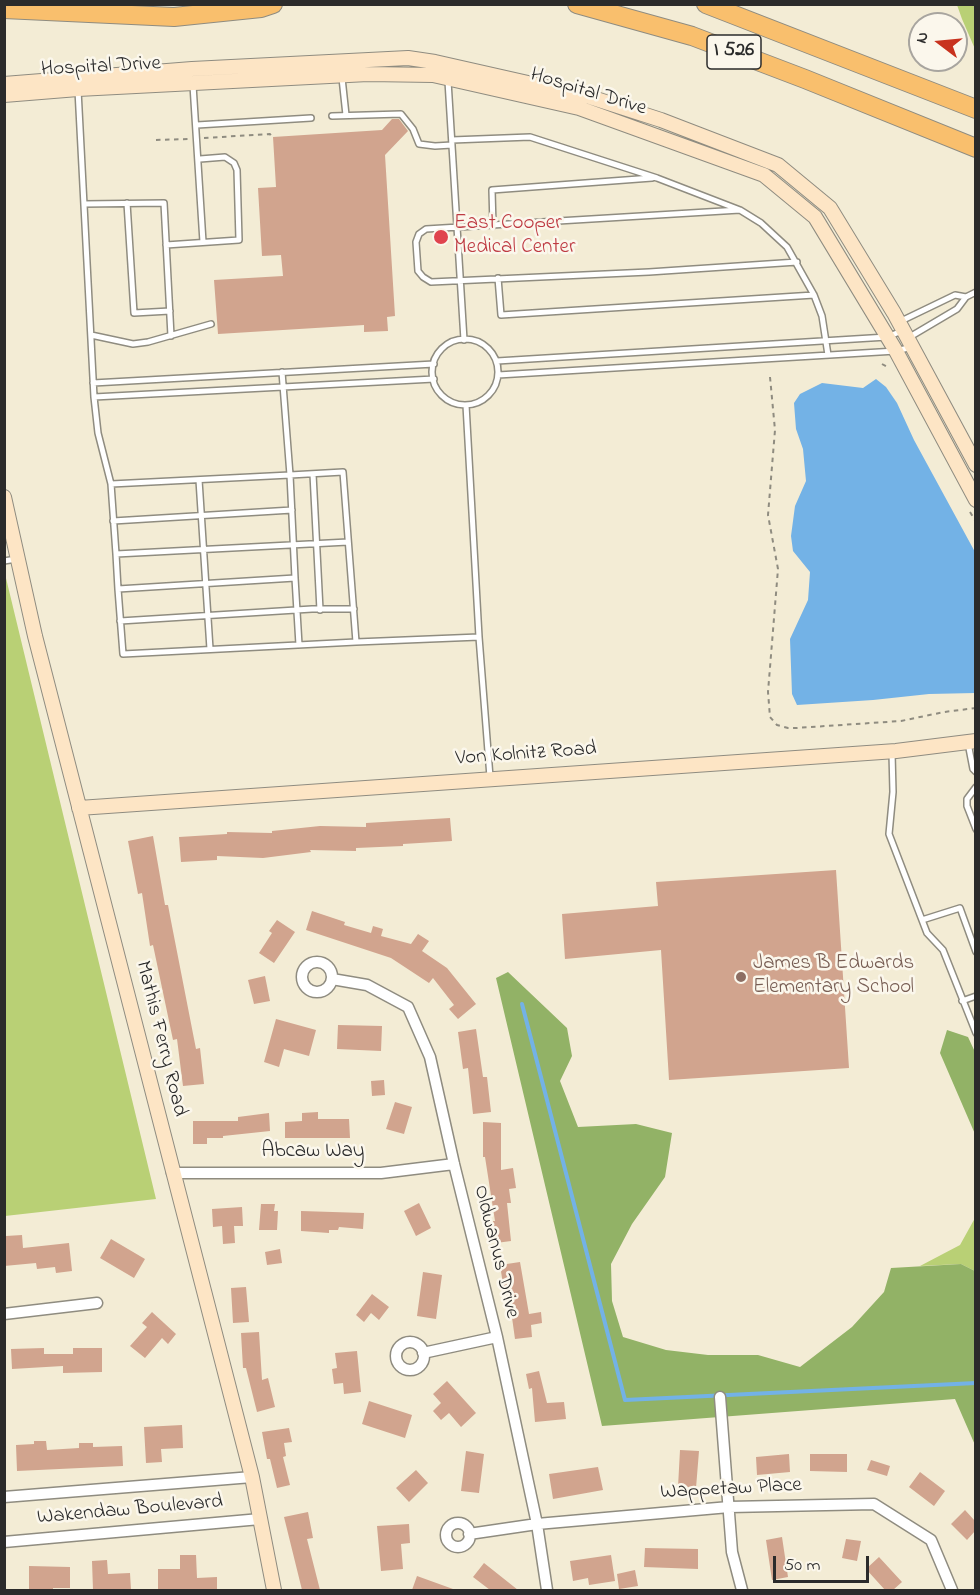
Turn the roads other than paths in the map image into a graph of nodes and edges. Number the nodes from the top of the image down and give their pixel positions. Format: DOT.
graph roads {
  1 [pos="273,4"];
  2 [pos="577,4"];
  3 [pos="706,4"];
  4 [pos="4,9"];
  5 [pos="340,61"];
  6 [pos="192,69"];
  7 [pos="449,72"];
  8 [pos="341,76"];
  9 [pos="77,83"];
  10 [pos="4,84"];
  11 [pos="193,84"];
  12 [pos="4,95"];
  13 [pos="975,109"];
  14 [pos="885,113"];
  15 [pos="346,115"];
  16 [pos="332,116"];
  17 [pos="311,118"];
  18 [pos="197,125"];
  19 [pos="452,143"];
  20 [pos="975,148"];
  21 [pos="975,154"];
  22 [pos="200,159"];
  23 [pos="657,178"];
  24 [pos="127,203"];
  25 [pos="84,204"];
  26 [pos="740,210"];
  27 [pos="494,226"];
  28 [pos="456,228"];
  29 [pos="204,242"];
  30 [pos="166,245"];
  31 [pos="796,262"];
  32 [pos="498,278"];
  33 [pos="459,280"];
  34 [pos="975,292"];
  35 [pos="814,295"];
  36 [pos="966,297"];
  37 [pos="170,311"];
  38 [pos="211,324"];
  39 [pos="905,334"];
  40 [pos="91,335"];
  41 [pos="171,336"];
  42 [pos="887,337"];
  43 [pos="464,340"];
  44 [pos="826,341"];
  45 [pos="896,351"];
  46 [pos="828,355"];
  47 [pos="497,362"];
  48 [pos="434,364"];
  49 [pos="282,372"];
  50 [pos="498,375"];
  51 [pos="434,380"];
  52 [pos="93,383"];
  53 [pos="283,387"];
  54 [pos="94,397"];
  55 [pos="466,405"];
  56 [pos="975,465"];
  57 [pos="314,474"];
  58 [pos="290,475"];
  59 [pos="199,480"];
  60 [pos="111,484"];
  61 [pos="4,497"];
  62 [pos="975,500"];
  63 [pos="292,510"];
  64 [pos="202,515"];
  65 [pos="113,521"];
  66 [pos="348,542"];
  67 [pos="294,543"];
  68 [pos="317,543"];
  69 [pos="204,549"];
  70 [pos="116,554"];
  71 [pos="11,555"];
  72 [pos="295,578"];
  73 [pos="207,584"];
  74 [pos="118,590"];
  75 [pos="320,609"];
  76 [pos="354,609"];
  77 [pos="297,610"];
  78 [pos="208,616"];
  79 [pos="120,621"];
  80 [pos="478,637"];
  81 [pos="356,642"];
  82 [pos="299,645"];
  83 [pos="210,649"];
  84 [pos="972,741"];
  85 [pos="892,751"];
  86 [pos="975,772"];
  87 [pos="490,779"];
  88 [pos="975,787"];
  89 [pos="79,808"];
  90 [pos="975,829"];
  91 [pos="922,920"];
  92 [pos="975,951"];
  93 [pos="332,979"];
  94 [pos="975,996"];
  95 [pos="962,1001"];
  96 [pos="975,1033"];
  97 [pos="454,1164"];
  98 [pos="172,1173"];
  99 [pos="97,1302"];
  100 [pos="4,1314"];
  101 [pos="497,1337"];
  102 [pos="423,1353"];
  103 [pos="720,1397"];
  104 [pos="252,1477"];
  105 [pos="4,1497"];
  106 [pos="729,1507"];
  107 [pos="260,1520"];
  108 [pos="537,1524"];
  109 [pos="469,1534"];
  110 [pos="4,1542"];
  111 [pos="274,1590"];
  112 [pos="546,1590"];
  113 [pos="742,1590"];
  114 [pos="952,1590"];
  1 -- 4 [label="highway"];
  2 -- 14 [label="highway, I 526"];
  3 -- 13 [label="highway, I 526"];
  5 -- 6 [label="street, Hospital Drive"];
  5 -- 7 [label="street, Hospital Drive"];
  5 -- 8 [label="lane"];
  6 -- 9 [label="street, Hospital Drive"];
  6 -- 11 [label="lane"];
  7 -- 8 [label="street, Hospital Drive"];
  7 -- 19 [label="lane"];
  7 -- 39 [label="street, Hospital Drive"];
  7 -- 42 [label="street, Hospital Drive"];
  8 -- 11 [label="street, Hospital Drive"];
  8 -- 15 [label="lane"];
  9 -- 10 [label="street, Hospital Drive"];
  9 -- 11 [label="street, Hospital Drive"];
  9 -- 12 [label="street, Hospital Drive"];
  9 -- 25 [label="lane"];
  11 -- 18 [label="lane"];
  14 -- 20 [label="highway, I 526"];
  14 -- 21 [label="highway"];
  15 -- 16 [label="lane"];
  15 -- 19 [label="lane"];
  17 -- 18 [label="lane"];
  18 -- 22 [label="lane"];
  19 -- 23 [label="lane"];
  19 -- 28 [label="lane"];
  22 -- 29 [label="lane"];
  22 -- 29 [label="lane"];
  23 -- 26 [label="lane"];
  23 -- 27 [label="lane"];
  24 -- 25 [label="lane"];
  24 -- 30 [label="lane"];
  24 -- 37 [label="lane"];
  25 -- 40 [label="lane"];
  26 -- 27 [label="lane"];
  26 -- 31 [label="lane"];
  27 -- 28 [label="lane"];
  28 -- 33 [label="lane"];
  28 -- 33 [label="lane"];
  29 -- 30 [label="lane"];
  30 -- 37 [label="lane"];
  31 -- 32 [label="lane"];
  31 -- 35 [label="lane"];
  32 -- 33 [label="lane"];
  32 -- 35 [label="lane"];
  33 -- 43 [label="lane"];
  34 -- 36 [label="lane"];
  35 -- 44 [label="lane"];
  36 -- 39 [label="lane"];
  36 -- 39 [label="lane"];
  37 -- 41 [label="lane"];
  38 -- 41 [label="lane"];
  39 -- 42 [label="lane"];
  39 -- 45 [label="lane"];
  39 -- 56 [label="street, Hospital Drive"];
  40 -- 41 [label="lane"];
  40 -- 52 [label="lane"];
  42 -- 44 [label="lane"];
  42 -- 45 [label="street, Hospital Drive"];
  43 -- 47 [label="lane"];
  43 -- 48 [label="lane"];
  44 -- 46 [label="lane"];
  44 -- 47 [label="lane"];
  45 -- 46 [label="lane"];
  45 -- 62 [label="street, Hospital Drive"];
  46 -- 50 [label="lane"];
  47 -- 50 [label="lane"];
  48 -- 49 [label="lane"];
  48 -- 51 [label="lane"];
  49 -- 52 [label="lane"];
  49 -- 53 [label="lane"];
  50 -- 55 [label="lane"];
  51 -- 53 [label="lane"];
  51 -- 55 [label="lane"];
  52 -- 54 [label="lane"];
  53 -- 54 [label="lane"];
  53 -- 58 [label="lane"];
  54 -- 60 [label="lane"];
  55 -- 80 [label="lane"];
  57 -- 58 [label="lane"];
  57 -- 66 [label="lane"];
  57 -- 68 [label="lane"];
  58 -- 59 [label="lane"];
  58 -- 63 [label="lane"];
  59 -- 60 [label="lane"];
  59 -- 64 [label="lane"];
  60 -- 65 [label="lane"];
  61 -- 71 [label="street, Mathis Ferry Road"];
  63 -- 64 [label="lane"];
  63 -- 67 [label="lane"];
  64 -- 65 [label="lane"];
  64 -- 69 [label="lane"];
  65 -- 70 [label="lane"];
  66 -- 68 [label="lane"];
  66 -- 76 [label="lane"];
  67 -- 68 [label="lane"];
  67 -- 69 [label="lane"];
  67 -- 72 [label="lane"];
  68 -- 75 [label="lane"];
  69 -- 70 [label="lane"];
  69 -- 73 [label="lane"];
  70 -- 74 [label="lane"];
  71 -- 89 [label="street, Mathis Ferry Road"];
  72 -- 73 [label="lane"];
  72 -- 77 [label="lane"];
  73 -- 74 [label="lane"];
  73 -- 78 [label="lane"];
  74 -- 79 [label="lane"];
  75 -- 76 [label="lane"];
  75 -- 77 [label="lane"];
  76 -- 81 [label="lane"];
  77 -- 78 [label="lane"];
  77 -- 82 [label="lane"];
  78 -- 79 [label="lane"];
  78 -- 83 [label="lane"];
  79 -- 83 [label="lane"];
  80 -- 81 [label="lane"];
  80 -- 87 [label="lane"];
  81 -- 82 [label="lane"];
  82 -- 83 [label="lane"];
  84 -- 85 [label="street, Von Kolnitz Road"];
  84 -- 86 [label="lane"];
  85 -- 87 [label="street, Von Kolnitz Road"];
  85 -- 91 [label="lane"];
  87 -- 89 [label="street, Von Kolnitz Road"];
  88 -- 90 [label="lane"];
  89 -- 98 [label="street, Mathis Ferry Road"];
  91 -- 92 [label="lane"];
  91 -- 95 [label="lane"];
  93 -- 97 [label="street, Oldwanus Drive"];
  94 -- 95 [label="lane"];
  95 -- 96 [label="lane"];
  97 -- 98 [label="street, Abcaw Way"];
  97 -- 101 [label="street, Oldwanus Drive"];
  98 -- 104 [label="street, Mathis Ferry Road"];
  99 -- 100 [label="street"];
  101 -- 102 [label="street"];
  101 -- 108 [label="street, Oldwanus Drive"];
  103 -- 106 [label="street"];
  104 -- 105 [label="street, Wakendaw Boulevard"];
  104 -- 107 [label="street, Mathis Ferry Road"];
  106 -- 108 [label="street, Wappetaw Place"];
  106 -- 113 [label="street"];
  106 -- 114 [label="street, Wappetaw Place"];
  107 -- 110 [label="street, Wakendaw Boulevard"];
  107 -- 111 [label="street, Mathis Ferry Road"];
  108 -- 109 [label="street, Wappetaw Place"];
  108 -- 112 [label="street, Oldwanus Drive"];
}
